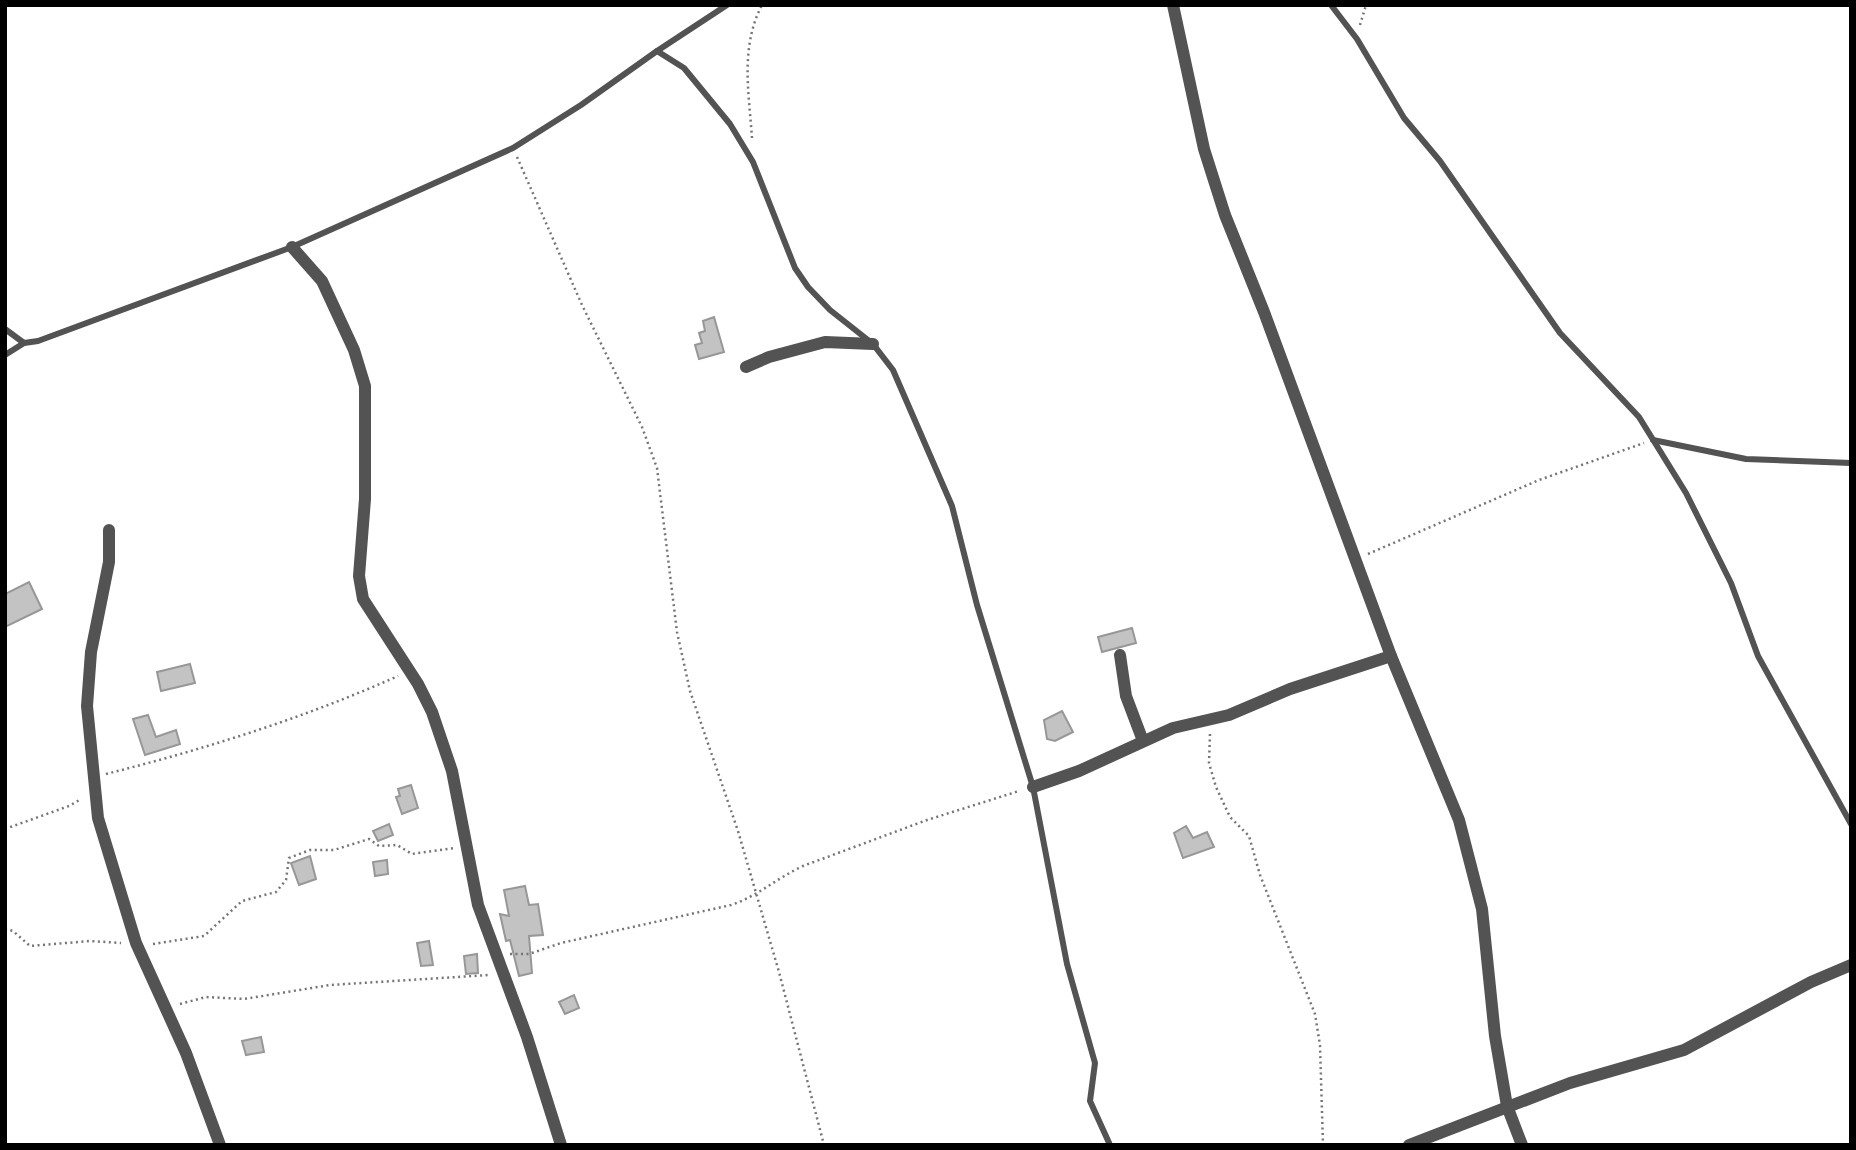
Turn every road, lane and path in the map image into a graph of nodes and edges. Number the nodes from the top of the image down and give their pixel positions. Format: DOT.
graph roads {
  1 [pos="727,5"];
  2 [pos="762,5"];
  3 [pos="1173,5"];
  4 [pos="1331,5"];
  5 [pos="1366,5"];
  6 [pos="1357,39"];
  7 [pos="657,51"];
  8 [pos="513,148"];
  9 [pos="753,162"];
  10 [pos="292,247"];
  11 [pos="5,329"];
  12 [pos="24,343"];
  13 [pos="873,344"];
  14 [pos="5,355"];
  15 [pos="746,367"];
  16 [pos="1653,440"];
  17 [pos="1851,464"];
  18 [pos="109,530"];
  19 [pos="1355,560"];
  20 [pos="1120,656"];
  21 [pos="1391,656"];
  22 [pos="403,674"];
  23 [pos="1212,720"];
  24 [pos="1143,741"];
  25 [pos="96,783"];
  26 [pos="1032,787"];
  27 [pos="1851,824"];
  28 [pos="5,829"];
  29 [pos="460,846"];
  30 [pos="756,897"];
  31 [pos="5,929"];
  32 [pos="136,943"];
  33 [pos="496,953"];
  34 [pos="1851,965"];
  35 [pos="504,974"];
  36 [pos="166,1007"];
  37 [pos="1507,1107"];
  38 [pos="220,1145"];
  39 [pos="561,1145"];
  40 [pos="824,1145"];
  41 [pos="1110,1145"];
  42 [pos="1323,1145"];
  43 [pos="1409,1145"];
  44 [pos="1522,1145"];
  1 -- 7 [label="lane"];
  2 -- 9 [label="path"];
  3 -- 19 [label="street"];
  4 -- 6 [label="lane"];
  5 -- 6 [label="path"];
  6 -- 16 [label="lane"];
  7 -- 8 [label="lane"];
  7 -- 9 [label="lane"];
  8 -- 10 [label="lane"];
  8 -- 30 [label="path"];
  9 -- 13 [label="lane"];
  10 -- 12 [label="lane"];
  10 -- 33 [label="street"];
  11 -- 12 [label="lane"];
  12 -- 14 [label="lane"];
  13 -- 15 [label="street"];
  13 -- 26 [label="lane"];
  16 -- 17 [label="lane"];
  16 -- 19 [label="path"];
  16 -- 27 [label="lane"];
  18 -- 25 [label="street"];
  19 -- 21 [label="street"];
  20 -- 24 [label="street"];
  21 -- 23 [label="street"];
  21 -- 37 [label="street"];
  22 -- 25 [label="path"];
  23 -- 24 [label="street"];
  23 -- 42 [label="path"];
  24 -- 26 [label="street"];
  25 -- 28 [label="path"];
  25 -- 32 [label="street"];
  26 -- 30 [label="path"];
  26 -- 41 [label="lane"];
  29 -- 32 [label="path"];
  30 -- 33 [label="path"];
  30 -- 40 [label="path"];
  31 -- 32 [label="path"];
  32 -- 36 [label="street"];
  33 -- 35 [label="street"];
  34 -- 37 [label="street"];
  35 -- 36 [label="path"];
  35 -- 39 [label="street"];
  36 -- 38 [label="street"];
  37 -- 43 [label="street"];
  37 -- 44 [label="street"];
}
